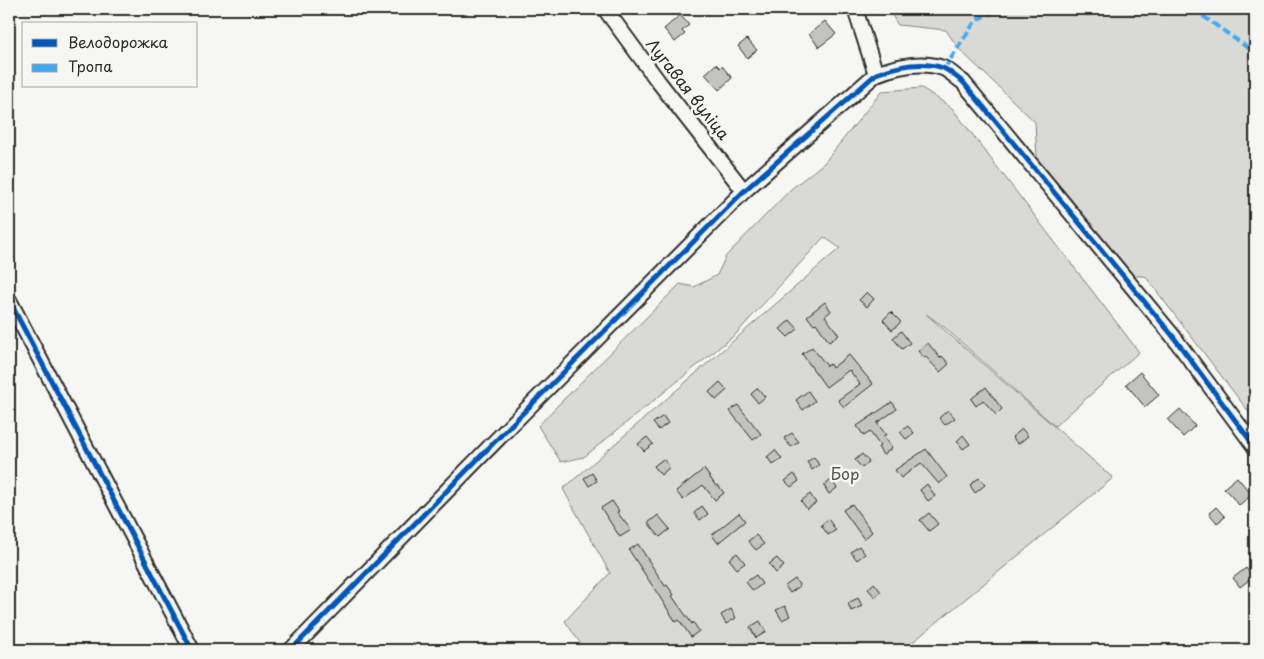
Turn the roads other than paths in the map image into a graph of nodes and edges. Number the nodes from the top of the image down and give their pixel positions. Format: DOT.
graph roads {
  1 [pos="605,9"];
  2 [pos="855,9"];
  3 [pos="876,74"];
  4 [pos="744,190"];
  5 [pos="9,300"];
  6 [pos="1255,445"];
  7 [pos="192,650"];
  8 [pos="291,650"];
  1 -- 4 [label="street, Лугавая вуліца"];
  2 -- 3 [label="street"];
  3 -- 4 [label="street"];
  3 -- 6 [label="street"];
  4 -- 8 [label="street"];
  5 -- 7 [label="street"];
}
